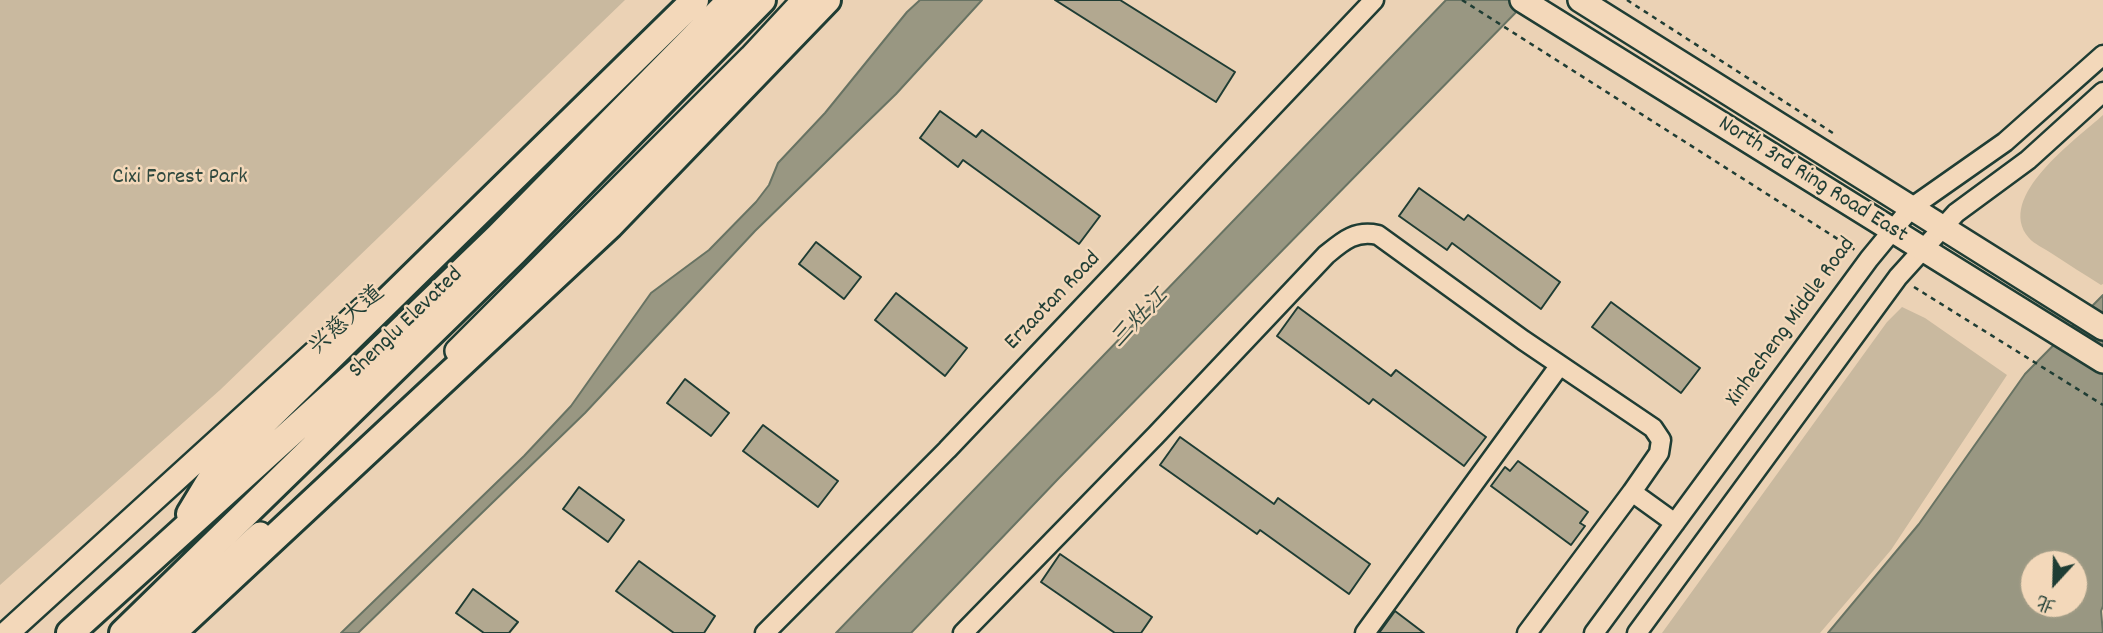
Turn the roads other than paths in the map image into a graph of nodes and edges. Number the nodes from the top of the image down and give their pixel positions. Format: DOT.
graph roads {
  1 [pos="676,0"];
  2 [pos="695,0"];
  3 [pos="731,0"];
  4 [pos="762,0"];
  5 [pos="1374,0"];
  6 [pos="1522,0"];
  7 [pos="1580,0"];
  8 [pos="819,1"];
  9 [pos="2103,55"];
  10 [pos="2103,92"];
  11 [pos="1911,208"];
  12 [pos="1941,227"];
  13 [pos="1892,231"];
  14 [pos="1922,250"];
  15 [pos="2103,328"];
  16 [pos="2103,362"];
  17 [pos="1560,365"];
  18 [pos="1632,492"];
  19 [pos="1675,523"];
  20 [pos="176,538"];
  21 [pos="7,633"];
  22 [pos="70,633"];
  23 [pos="123,633"];
  24 [pos="151,633"];
  25 [pos="172,633"];
  26 [pos="765,633"];
  27 [pos="963,633"];
  28 [pos="1365,633"];
  29 [pos="1527,633"];
  30 [pos="1594,633"];
  31 [pos="1637,633"];
  1 -- 21 [label="main road, 兴慈大道"];
  2 -- 20 [label="highway"];
  3 -- 20 [label="highway, Shenglu Elevated"];
  4 -- 23 [label="highway, Shenglu Elevated"];
  5 -- 26 [label="street, Erzaotan Road"];
  6 -- 13 [label="main road, North 3rd Ring Road East"];
  7 -- 11 [label="main road, North 3rd Ring Road East"];
  8 -- 24 [label="main road"];
  8 -- 25 [label="highway"];
  9 -- 11 [label="street, Xinhecheng Middle Road"];
  10 -- 12 [label="street"];
  11 -- 12 [label="main road, North 3rd Ring Road East"];
  11 -- 13 [label="street, Xinhecheng Middle Road"];
  12 -- 14 [label="street"];
  12 -- 15 [label="main road, North 3rd Ring Road East"];
  13 -- 14 [label="main road, North 3rd Ring Road East"];
  13 -- 19 [label="street, Xinhecheng Middle Road"];
  14 -- 16 [label="main road, North 3rd Ring Road East"];
  14 -- 31 [label="street"];
  17 -- 18 [label="street"];
  17 -- 27 [label="street"];
  17 -- 28 [label="street"];
  18 -- 19 [label="street"];
  18 -- 29 [label="street"];
  19 -- 30 [label="street, Xinhecheng Middle Road"];
  20 -- 22 [label="highway, Shenglu Elevated"];
}
